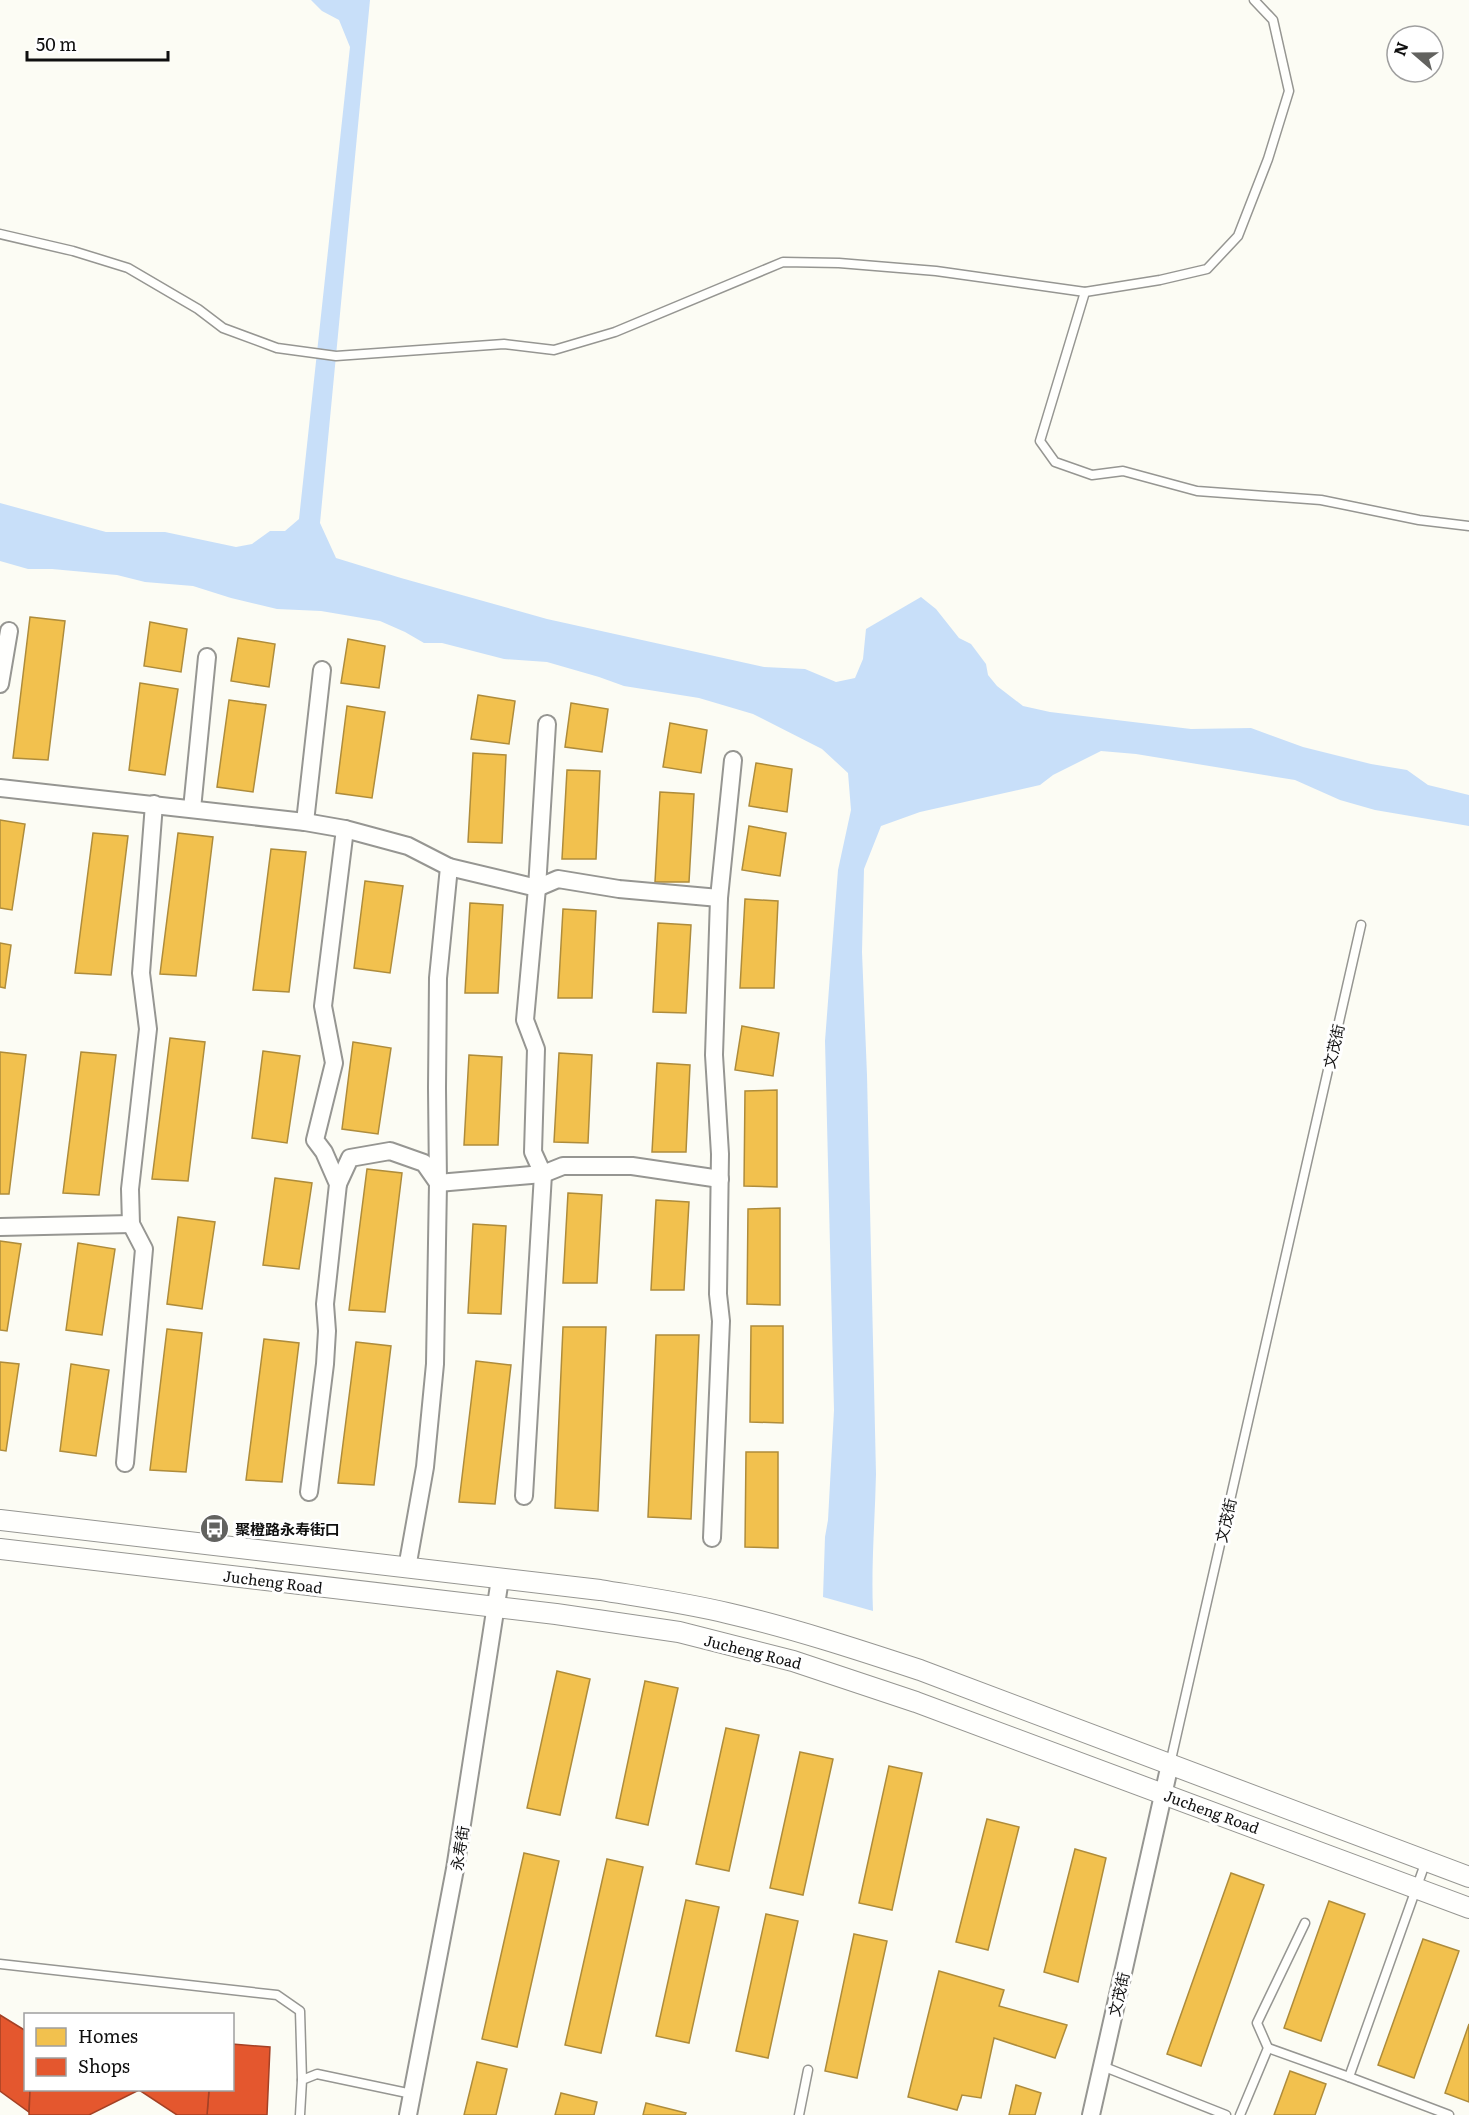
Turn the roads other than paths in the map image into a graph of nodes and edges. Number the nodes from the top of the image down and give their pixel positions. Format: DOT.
graph roads {
  1 [pos="1254,0"];
  2 [pos="0,234"];
  3 [pos="1085,292"];
  4 [pos="1469,526"];
  5 [pos="9,631"];
  6 [pos="207,657"];
  7 [pos="322,669"];
  8 [pos="0,684"];
  9 [pos="547,724"];
  10 [pos="733,760"];
  11 [pos="0,788"];
  12 [pos="154,804"];
  13 [pos="192,809"];
  14 [pos="305,822"];
  15 [pos="345,829"];
  16 [pos="449,867"];
  17 [pos="537,888"];
  18 [pos="719,898"];
  19 [pos="1361,925"];
  20 [pos="543,1174"];
  21 [pos="720,1179"];
  22 [pos="438,1183"];
  23 [pos="338,1184"];
  24 [pos="130,1224"];
  25 [pos="0,1227"];
  26 [pos="125,1463"];
  27 [pos="309,1492"];
  28 [pos="524,1496"];
  29 [pos="0,1520"];
  30 [pos="712,1538"];
  31 [pos="0,1549"];
  32 [pos="408,1568"];
  33 [pos="500,1579"];
  34 [pos="497,1607"];
  35 [pos="1170,1764"];
  36 [pos="1163,1793"];
  37 [pos="1426,1861"];
  38 [pos="1469,1877"];
  39 [pos="1416,1888"];
  40 [pos="1469,1908"];
  41 [pos="1305,1923"];
  42 [pos="0,1964"];
  43 [pos="1268,2048"];
  44 [pos="1102,2066"];
  45 [pos="808,2070"];
  46 [pos="1349,2077"];
  47 [pos="302,2080"];
  48 [pos="412,2094"];
  49 [pos="300,2115"];
  50 [pos="408,2115"];
  51 [pos="799,2115"];
  52 [pos="1091,2115"];
  53 [pos="1226,2115"];
  54 [pos="1240,2115"];
  55 [pos="1449,2115"];
  1 -- 3 [label="lane"];
  2 -- 3 [label="lane"];
  3 -- 4 [label="lane"];
  5 -- 8 [label="street"];
  6 -- 13 [label="street"];
  7 -- 14 [label="street"];
  9 -- 17 [label="street"];
  10 -- 18 [label="street"];
  11 -- 12 [label="street"];
  12 -- 13 [label="street"];
  12 -- 24 [label="street"];
  13 -- 14 [label="street"];
  14 -- 15 [label="street"];
  15 -- 16 [label="street"];
  15 -- 23 [label="street"];
  16 -- 17 [label="street"];
  16 -- 22 [label="street"];
  17 -- 18 [label="street"];
  17 -- 20 [label="street"];
  18 -- 21 [label="street"];
  19 -- 35 [label="lane, 文茂街"];
  20 -- 21 [label="street"];
  20 -- 22 [label="street"];
  20 -- 28 [label="street"];
  21 -- 30 [label="street"];
  22 -- 23 [label="street"];
  22 -- 32 [label="street"];
  23 -- 27 [label="street"];
  24 -- 25 [label="street"];
  24 -- 26 [label="street"];
  29 -- 32 [label="street, Jucheng Road"];
  31 -- 34 [label="street, Jucheng Road"];
  32 -- 33 [label="street, Jucheng Road"];
  33 -- 34 [label="street, 永寿街"];
  33 -- 35 [label="street, Jucheng Road"];
  34 -- 36 [label="street, Jucheng Road"];
  34 -- 48 [label="street, 永寿街"];
  35 -- 36 [label="street, 文茂街"];
  35 -- 37 [label="street, Jucheng Road"];
  36 -- 39 [label="street, Jucheng Road"];
  36 -- 44 [label="street, 文茂街"];
  37 -- 38 [label="street, Jucheng Road"];
  37 -- 39 [label="lane"];
  39 -- 40 [label="street, Jucheng Road"];
  39 -- 46 [label="lane"];
  41 -- 43 [label="lane"];
  42 -- 47 [label="lane"];
  43 -- 46 [label="lane"];
  43 -- 54 [label="lane"];
  44 -- 52 [label="street, 文茂街"];
  44 -- 53 [label="lane"];
  45 -- 51 [label="lane"];
  46 -- 55 [label="lane"];
  47 -- 48 [label="lane"];
  47 -- 49 [label="lane"];
  48 -- 50 [label="street, 永寿街"];
}
